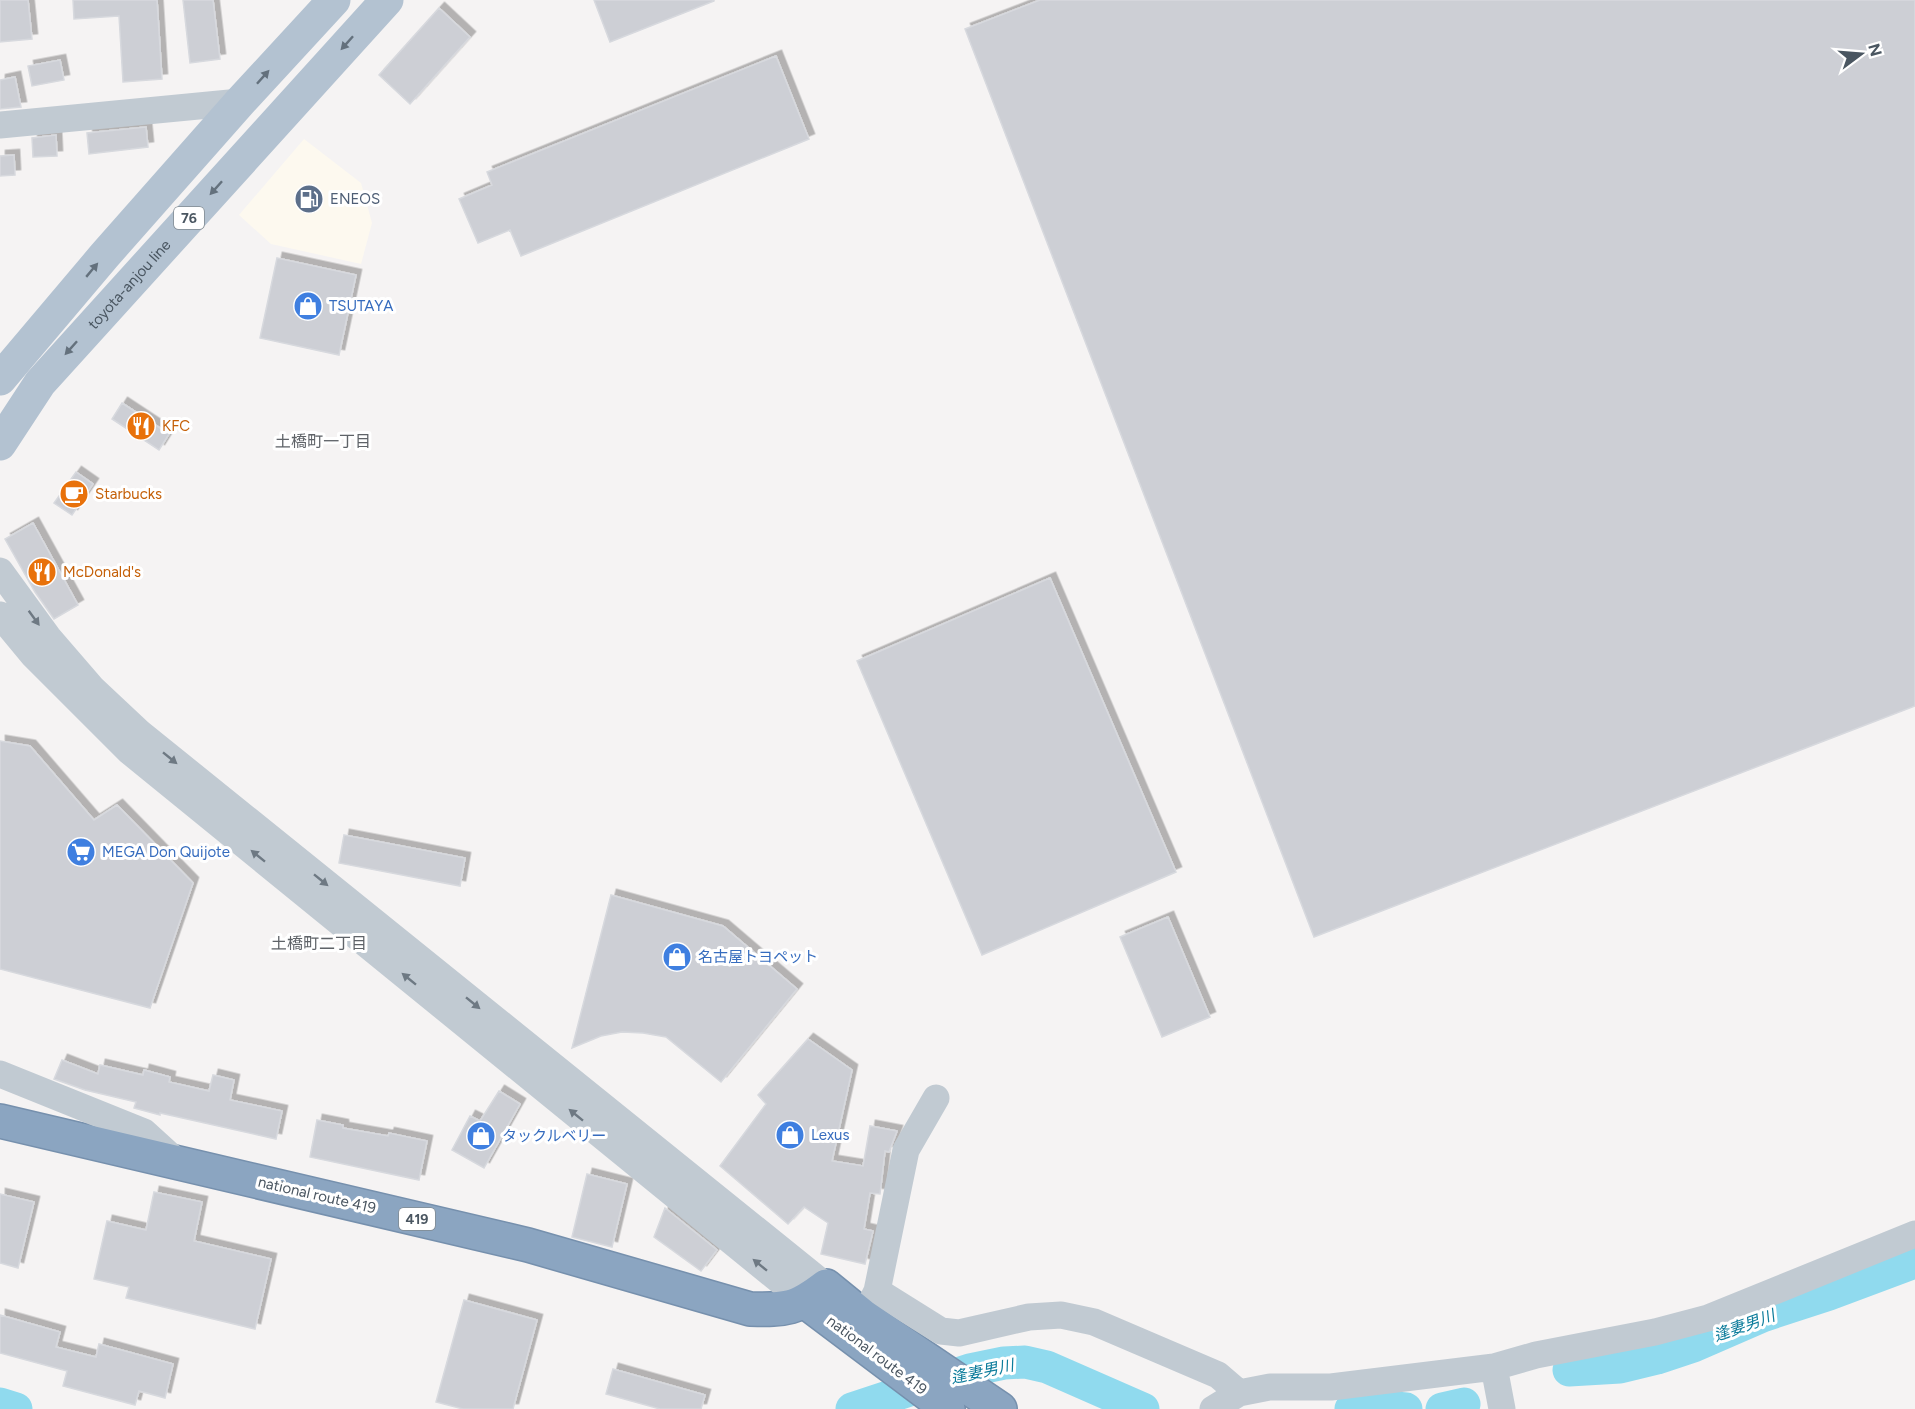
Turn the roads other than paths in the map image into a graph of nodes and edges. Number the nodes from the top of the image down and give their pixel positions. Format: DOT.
graph roads {
  1 [pos="334,0"];
  2 [pos="387,0"];
  3 [pos="240,102"];
  4 [pos="0,125"];
  5 [pos="0,379"];
  6 [pos="0,444"];
  7 [pos="0,571"];
  8 [pos="0,615"];
  9 [pos="0,1074"];
  10 [pos="936,1098"];
  11 [pos="0,1121"];
  12 [pos="177,1162"];
  13 [pos="1915,1234"];
  14 [pos="816,1294"];
  15 [pos="871,1304"];
  16 [pos="910,1364"];
  17 [pos="1494,1367"];
  18 [pos="1225,1401"];
  19 [pos="992,1403"];
  20 [pos="948,1409"];
  21 [pos="1503,1409"];
  3 -- 1 [label="main road, 76, one-way"];
  2 -- 6 [label="main road, toyota-anjou line / 76, one-way"];
  3 -- 4 [label="street"];
  5 -- 3 [label="main road, 76, one-way"];
  7 -- 14 [label="street, one-way"];
  14 -- 8 [label="street, one-way"];
  9 -- 12 [label="street"];
  10 -- 15 [label="street"];
  11 -- 12 [label="highway, national route 419 / 419"];
  12 -- 14 [label="highway, national route 419 / 419"];
  13 -- 17 [label="street"];
  14 -- 15 [label="highway, national route 419"];
  14 -- 16 [label="highway, national route 419"];
  15 -- 16 [label="highway, national route 419"];
  15 -- 18 [label="street"];
  16 -- 19 [label="highway, national route 419"];
  16 -- 20 [label="highway, national route 419"];
  17 -- 18 [label="street"];
  17 -- 21 [label="street"];
}
